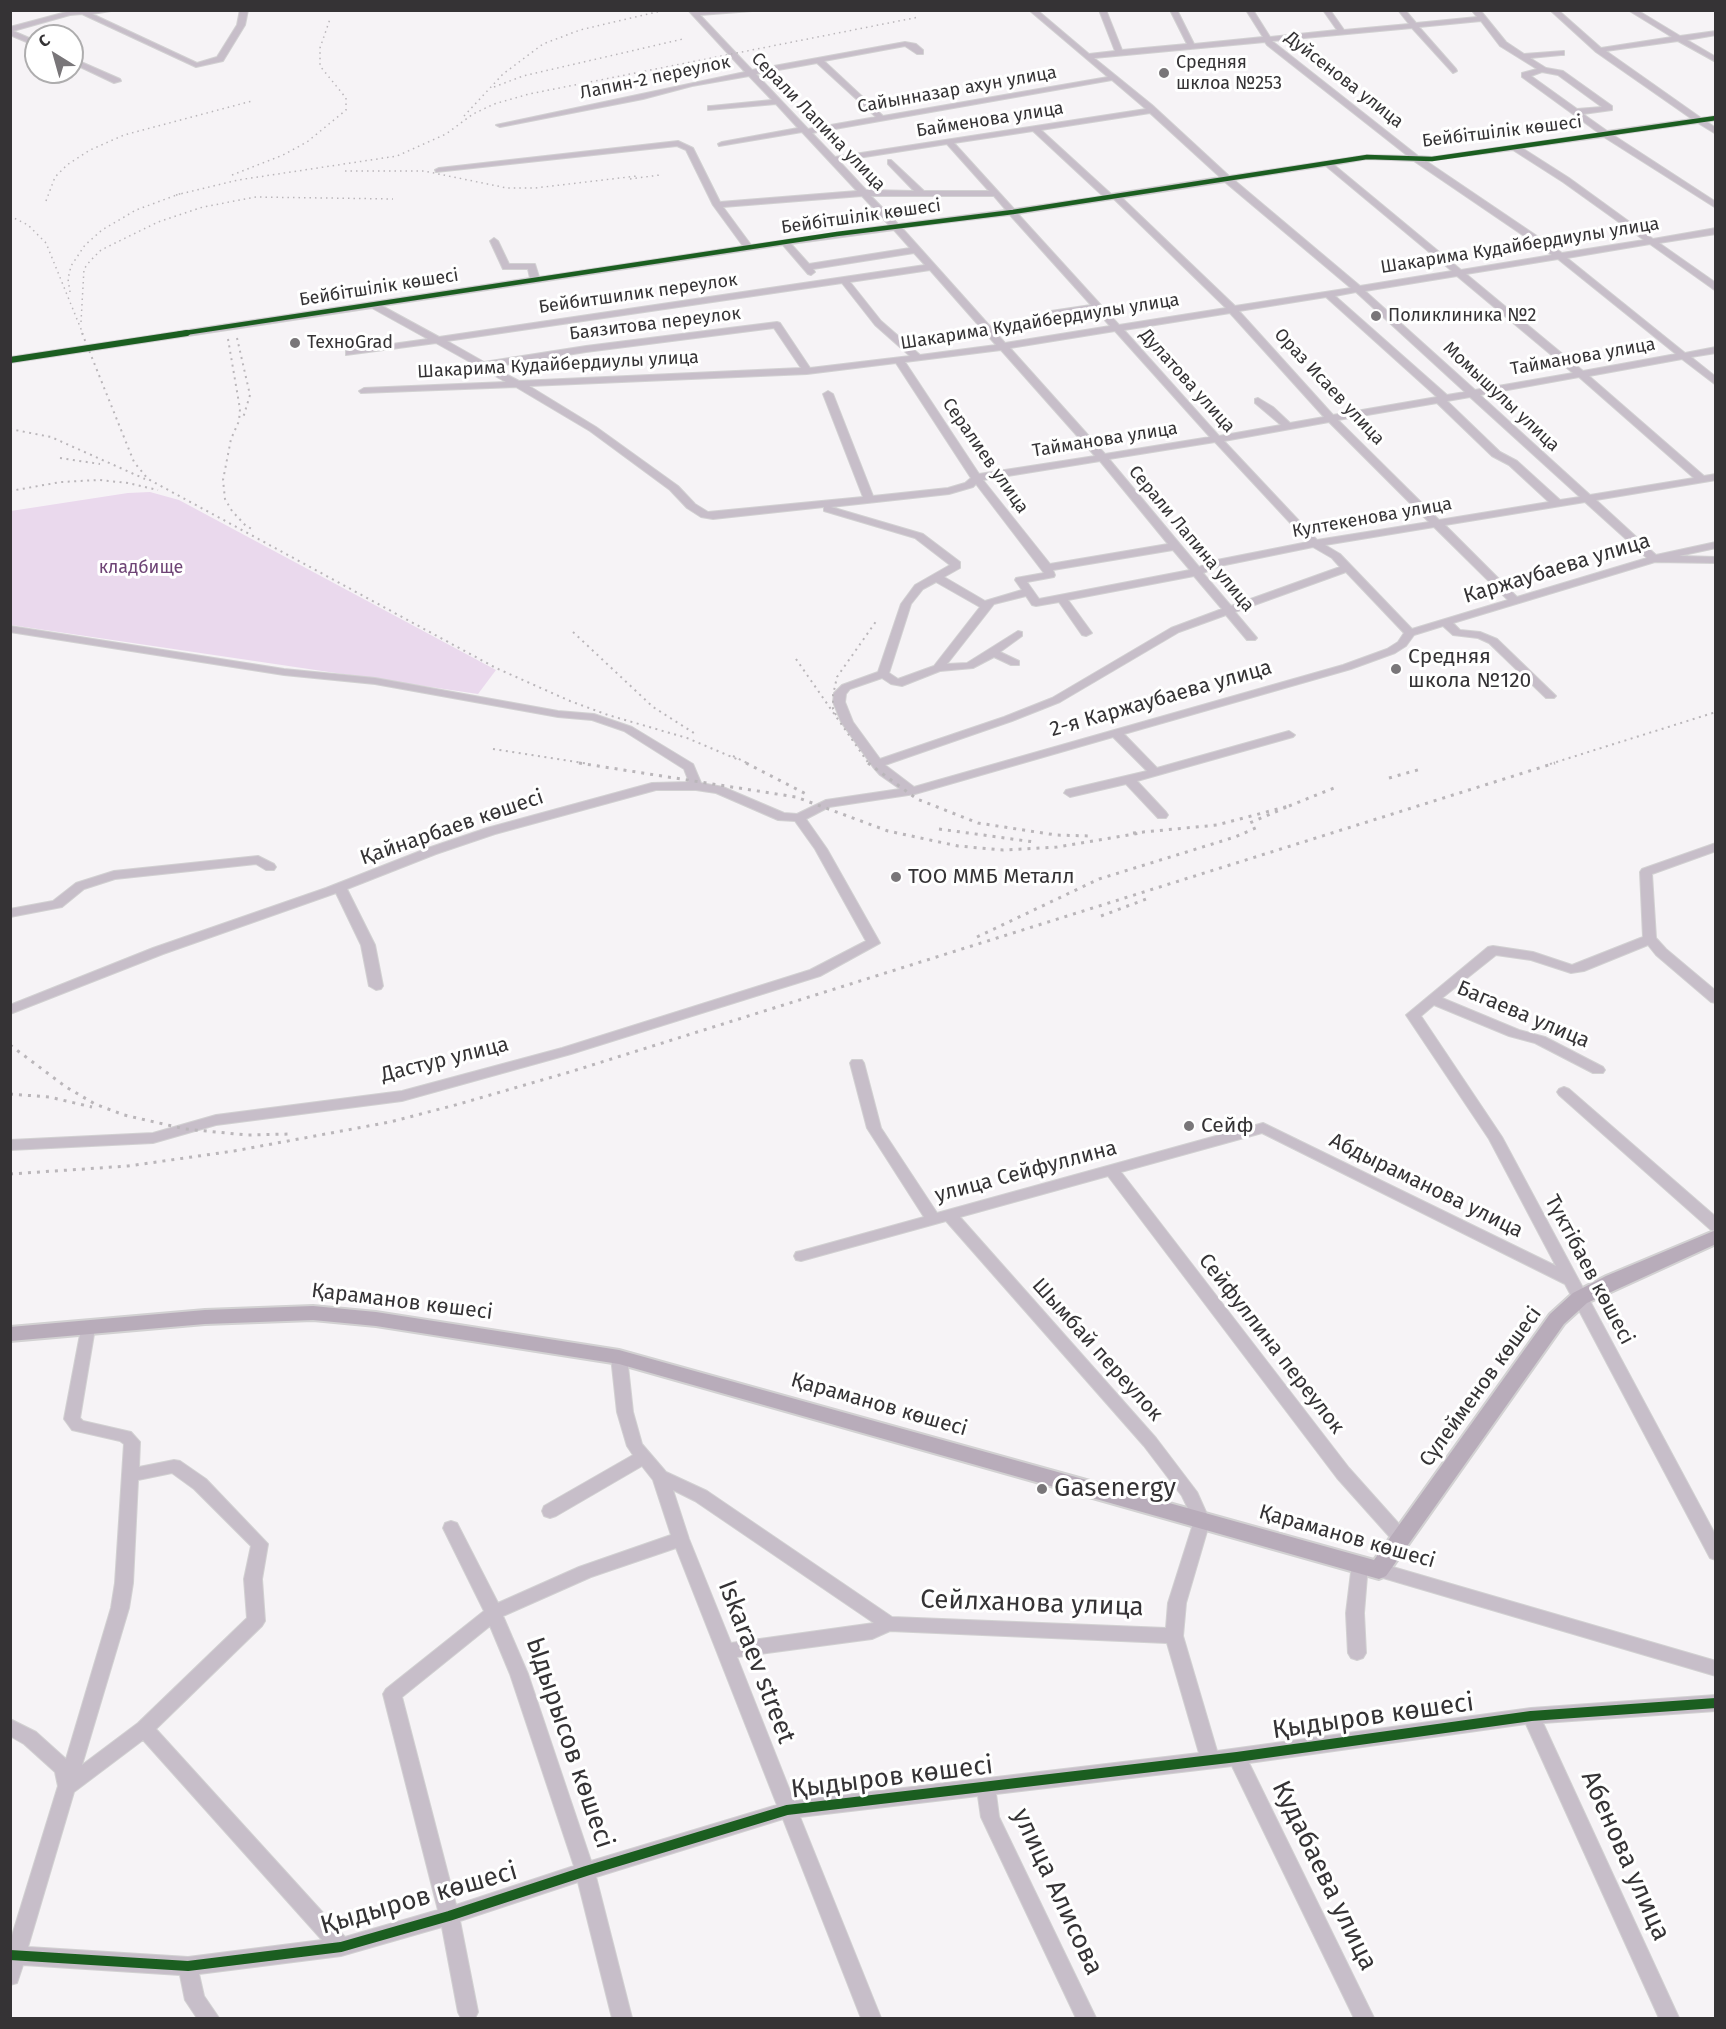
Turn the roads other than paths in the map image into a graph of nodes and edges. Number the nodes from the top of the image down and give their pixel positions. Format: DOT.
graph roads {
  1 [pos="114,10"];
  2 [pos="244,10"];
  3 [pos="762,10"];
  4 [pos="1032,10"];
  5 [pos="1101,10"];
  6 [pos="1173,10"];
  7 [pos="1249,10"];
  8 [pos="1326,10"];
  9 [pos="1401,10"];
  10 [pos="1475,10"];
  11 [pos="1553,10"];
  12 [pos="1631,10"];
  13 [pos="70,12"];
  14 [pos="82,12"];
  15 [pos="692,12"];
  16 [pos="1482,19"];
  17 [pos="1412,24"];
  18 [pos="10,30"];
  19 [pos="1341,31"];
  20 [pos="1716,33"];
  21 [pos="24,38"];
  22 [pos="1266,39"];
  23 [pos="1676,39"];
  24 [pos="1191,45"];
  25 [pos="1599,50"];
  26 [pos="920,52"];
  27 [pos="1119,52"];
  28 [pos="1561,53"];
  29 [pos="1087,56"];
  30 [pos="1522,56"];
  31 [pos="1716,60"];
  32 [pos="819,61"];
  33 [pos="84,66"];
  34 [pos="1543,70"];
  35 [pos="1453,71"];
  36 [pos="750,74"];
  37 [pos="1113,78"];
  38 [pos="117,81"];
  39 [pos="1573,83"];
  40 [pos="1562,84"];
  41 [pos="1552,85"];
  42 [pos="1541,87"];
  43 [pos="776,102"];
  44 [pos="711,108"];
  45 [pos="1152,110"];
  46 [pos="1576,112"];
  47 [pos="881,118"];
  48 [pos="1716,118"];
  49 [pos="1698,121"];
  50 [pos="500,125"];
  51 [pos="1035,128"];
  52 [pos="804,131"];
  53 [pos="1716,132"];
  54 [pos="1606,134"];
  55 [pos="948,141"];
  56 [pos="722,144"];
  57 [pos="1514,147"];
  58 [pos="1406,150"];
  59 [pos="1367,157"];
  60 [pos="1417,159"];
  61 [pos="832,160"];
  62 [pos="891,162"];
  63 [pos="1327,163"];
  64 [pos="439,170"];
  65 [pos="1226,178"];
  66 [pos="864,193"];
  67 [pos="921,193"];
  68 [pos="997,194"];
  69 [pos="1112,197"];
  70 [pos="717,205"];
  71 [pos="1716,206"];
  72 [pos="1013,212"];
  73 [pos="896,227"];
  74 [pos="1716,231"];
  75 [pos="494,241"];
  76 [pos="785,242"];
  77 [pos="1654,242"];
  78 [pos="748,247"];
  79 [pos="916,250"];
  80 [pos="1561,257"];
  81 [pos="807,267"];
  82 [pos="932,267"];
  83 [pos="1461,273"];
  84 [pos="535,279"];
  85 [pos="844,280"];
  86 [pos="821,283"];
  87 [pos="1716,288"];
  88 [pos="1358,289"];
  89 [pos="1328,294"];
  90 [pos="372,304"];
  91 [pos="1097,307"];
  92 [pos="1232,309"];
  93 [pos="1051,314"];
  94 [pos="1116,328"];
  95 [pos="439,340"];
  96 [pos="1001,347"];
  97 [pos="1716,350"];
  98 [pos="349,353"];
  99 [pos="1684,356"];
  100 [pos="918,358"];
  101 [pos="10,360"];
  102 [pos="899,360"];
  103 [pos="484,365"];
  104 [pos="807,371"];
  105 [pos="1581,374"];
  106 [pos="1716,382"];
  107 [pos="517,383"];
  108 [pos="364,391"];
  109 [pos="828,394"];
  110 [pos="1471,394"];
  111 [pos="1442,399"];
  112 [pos="1258,401"];
  113 [pos="1331,419"];
  114 [pos="1288,426"];
  115 [pos="1216,439"];
  116 [pos="1102,457"];
  117 [pos="1716,477"];
  118 [pos="976,478"];
  119 [pos="1702,479"];
  120 [pos="1589,500"];
  121 [pos="870,501"];
  122 [pos="1558,504"];
  123 [pos="819,506"];
  124 [pos="1436,522"];
  125 [pos="1315,544"];
  126 [pos="1175,546"];
  127 [pos="1713,548"];
  128 [pos="1654,559"];
  129 [pos="1716,560"];
  130 [pos="1047,568"];
  131 [pos="1347,568"];
  132 [pos="1197,572"];
  133 [pos="936,578"];
  134 [pos="1028,592"];
  135 [pos="1062,599"];
  136 [pos="1516,602"];
  137 [pos="986,606"];
  138 [pos="1229,609"];
  139 [pos="1446,623"];
  140 [pos="10,629"];
  141 [pos="1086,633"];
  142 [pos="1410,633"];
  143 [pos="1018,634"];
  144 [pos="1251,638"];
  145 [pos="989,654"];
  146 [pos="1015,663"];
  147 [pos="938,668"];
  148 [pos="883,674"];
  149 [pos="1550,696"];
  150 [pos="1116,732"];
  151 [pos="1289,735"];
  152 [pos="877,764"];
  153 [pos="1154,772"];
  154 [pos="1130,780"];
  155 [pos="696,786"];
  156 [pos="913,790"];
  157 [pos="1070,794"];
  158 [pos="1162,815"];
  159 [pos="800,818"];
  160 [pos="1716,847"];
  161 [pos="270,867"];
  162 [pos="340,888"];
  163 [pos="10,913"];
  164 [pos="1650,939"];
  165 [pos="376,986"];
  166 [pos="1432,999"];
  167 [pos="1716,999"];
  168 [pos="10,1010"];
  169 [pos="857,1063"];
  170 [pos="1598,1070"];
  171 [pos="1564,1092"];
  172 [pos="1263,1128"];
  173 [pos="10,1145"];
  174 [pos="1111,1170"];
  175 [pos="949,1215"];
  176 [pos="933,1219"];
  177 [pos="1716,1226"];
  178 [pos="1716,1236"];
  179 [pos="801,1256"];
  180 [pos="1571,1280"];
  181 [pos="1581,1298"];
  182 [pos="87,1328"];
  183 [pos="10,1334"];
  184 [pos="619,1357"];
  185 [pos="643,1458"];
  186 [pos="131,1475"];
  187 [pos="660,1477"];
  188 [pos="550,1511"];
  189 [pos="1203,1521"];
  190 [pos="451,1528"];
  191 [pos="681,1539"];
  192 [pos="1402,1539"];
  193 [pos="1716,1553"];
  194 [pos="1369,1567"];
  195 [pos="493,1612"];
  196 [pos="889,1624"];
  197 [pos="1174,1636"];
  198 [pos="725,1651"];
  199 [pos="1357,1653"];
  200 [pos="1716,1669"];
  201 [pos="1716,1703"];
  202 [pos="1532,1716"];
  203 [pos="10,1727"];
  204 [pos="144,1729"];
  205 [pos="1237,1757"];
  206 [pos="1210,1759"];
  207 [pos="67,1787"];
  208 [pos="986,1787"];
  209 [pos="787,1810"];
  210 [pos="585,1872"];
  211 [pos="449,1916"];
  212 [pos="341,1947"];
  213 [pos="14,1955"];
  214 [pos="188,1966"];
  215 [pos="10,1976"];
  216 [pos="468,2012"];
  217 [pos="209,2019"];
  218 [pos="622,2019"];
  219 [pos="871,2019"];
  220 [pos="1086,2019"];
  221 [pos="1364,2019"];
  222 [pos="1669,2019"];
  1 -- 14 [label="street"];
  2 -- 14 [label="street"];
  3 -- 15 [label="street"];
  4 -- 29 [label="street, Момышулы улица"];
  5 -- 27 [label="street"];
  6 -- 24 [label="street"];
  7 -- 22 [label="street, Дуйсенова улица"];
  8 -- 19 [label="street"];
  9 -- 17 [label="street"];
  10 -- 16 [label="street"];
  11 -- 25 [label="street"];
  12 -- 23 [label="street"];
  13 -- 14 [label="street"];
  13 -- 18 [label="street"];
  15 -- 36 [label="street, Серали Лапина улица"];
  16 -- 17 [label="street"];
  16 -- 30 [label="street"];
  17 -- 19 [label="street"];
  17 -- 35 [label="street"];
  18 -- 21 [label="street"];
  19 -- 22 [label="street"];
  20 -- 23 [label="street"];
  22 -- 24 [label="street"];
  22 -- 58 [label="street, Дуйсенова улица"];
  23 -- 25 [label="street"];
  23 -- 31 [label="street"];
  24 -- 27 [label="street"];
  25 -- 49 [label="street"];
  26 -- 32 [label="street, Лапин-2 переулок"];
  27 -- 29 [label="street"];
  28 -- 30 [label="street"];
  29 -- 37 [label="street, Момышулы улица"];
  30 -- 34 [label="street"];
  32 -- 36 [label="street, Лапин-2 переулок"];
  32 -- 47 [label="street"];
  33 -- 38 [label="street"];
  34 -- 39 [label="street"];
  34 -- 42 [label="street"];
  36 -- 43 [label="street, Серали Лапина улица"];
  36 -- 50 [label="street, Лапин-2 переулок"];
  37 -- 45 [label="street, Момышулы улица"];
  37 -- 47 [label="street, Сайынназар ахун улица"];
  39 -- 40 [label="street"];
  39 -- 46 [label="street"];
  41 -- 42 [label="street"];
  42 -- 46 [label="street"];
  43 -- 44 [label="street"];
  43 -- 52 [label="street, Серали Лапина улица"];
  45 -- 51 [label="street, Байменова улица"];
  45 -- 65 [label="street, Момышулы улица"];
  46 -- 54 [label="street"];
  47 -- 52 [label="street, Сайынназар ахун улица"];
  48 -- 49 [label="street, Бейбітшілік көшесі"];
  49 -- 53 [label="street"];
  49 -- 54 [label="street, Бейбітшілік көшесі"];
  51 -- 55 [label="street, Байменова улица"];
  51 -- 69 [label="street, Ораз Исаев улица"];
  52 -- 56 [label="street, Сайынназар ахун улица"];
  52 -- 61 [label="street, Серали Лапина улица"];
  54 -- 57 [label="street, Бейбітшілік көшесі"];
  54 -- 71 [label="street"];
  55 -- 61 [label="street, Байменова улица"];
  55 -- 68 [label="street, Дулатова улица"];
  57 -- 60 [label="street, Бейбітшілік көшесі"];
  57 -- 77 [label="street"];
  58 -- 59 [label="street"];
  58 -- 60 [label="street, Дуйсенова улица"];
  59 -- 60 [label="street, Бейбітшілік көшесі"];
  59 -- 63 [label="street, Бейбітшілік көшесі"];
  60 -- 80 [label="street, Дуйсенова улица"];
  61 -- 66 [label="street, Серали Лапина улица"];
  62 -- 67 [label="street"];
  63 -- 65 [label="street, Бейбітшілік көшесі"];
  63 -- 83 [label="street"];
  64 -- 70 [label="street"];
  65 -- 69 [label="street, Бейбітшілік көшесі"];
  65 -- 88 [label="street, Момышулы улица"];
  66 -- 67 [label="street"];
  66 -- 70 [label="street"];
  66 -- 73 [label="street, Серали Лапина улица"];
  67 -- 68 [label="street"];
  68 -- 72 [label="street, Дулатова улица"];
  69 -- 72 [label="street, Бейбітшілік көшесі"];
  69 -- 92 [label="street, Ораз Исаев улица"];
  70 -- 78 [label="street"];
  72 -- 73 [label="street, Бейбітшілік көшесі"];
  72 -- 91 [label="street, Дулатова улица"];
  73 -- 76 [label="street, Бейбітшілік көшесі"];
  73 -- 79 [label="street, Серали Лапина улица"];
  74 -- 77 [label="street, Шакарима Кудайбердиулы улица"];
  75 -- 84 [label="street"];
  76 -- 78 [label="street, Бейбітшілік көшесі"];
  76 -- 81 [label="street"];
  77 -- 80 [label="street, Шакарима Кудайбердиулы улица"];
  77 -- 87 [label="street"];
  78 -- 84 [label="street, Бейбітшілік көшесі"];
  79 -- 81 [label="street"];
  79 -- 82 [label="street, Серали Лапина улица"];
  80 -- 83 [label="street, Шакарима Кудайбердиулы улица"];
  80 -- 99 [label="street, Дуйсенова улица"];
  81 -- 86 [label="street"];
  82 -- 85 [label="street, Бейбитшилик переулок"];
  82 -- 96 [label="street, Серали Лапина улица"];
  83 -- 88 [label="street, Шакарима Кудайбердиулы улица"];
  83 -- 105 [label="street"];
  84 -- 90 [label="street, Бейбітшілік көшесі"];
  85 -- 86 [label="street, Бейбитшилик переулок"];
  85 -- 100 [label="street"];
  86 -- 95 [label="street, Бейбитшилик переулок"];
  88 -- 89 [label="street, Шакарима Кудайбердиулы улица"];
  88 -- 110 [label="street, Момышулы улица"];
  89 -- 92 [label="street, Шакарима Кудайбердиулы улица"];
  89 -- 111 [label="street"];
  90 -- 95 [label="street"];
  90 -- 101 [label="street, Бейбітшілік көшесі"];
  91 -- 93 [label="street"];
  91 -- 94 [label="street, Дулатова улица"];
  92 -- 94 [label="street, Шакарима Кудайбердиулы улица"];
  92 -- 113 [label="street, Ораз Исаев улица"];
  94 -- 96 [label="street, Шакарима Кудайбердиулы улица"];
  94 -- 115 [label="street, Дулатова улица"];
  95 -- 98 [label="street, Бейбитшилик переулок"];
  95 -- 103 [label="street"];
  96 -- 100 [label="street, Шакарима Кудайбердиулы улица"];
  96 -- 116 [label="street, Серали Лапина улица"];
  97 -- 99 [label="street, Тайманова улица"];
  99 -- 105 [label="street, Тайманова улица"];
  99 -- 106 [label="street, Дуйсенова улица"];
  100 -- 102 [label="street, Шакарима Кудайбердиулы улица"];
  102 -- 104 [label="street, Шакарима Кудайбердиулы улица"];
  102 -- 118 [label="street, Сералиев улица"];
  103 -- 104 [label="street, Баязитова переулок"];
  103 -- 107 [label="street"];
  104 -- 107 [label="street, Шакарима Кудайбердиулы улица"];
  105 -- 110 [label="street, Тайманова улица"];
  105 -- 119 [label="street"];
  107 -- 108 [label="street, Шакарима Кудайбердиулы улица"];
  107 -- 123 [label="street, Тайманова улица"];
  109 -- 121 [label="street"];
  110 -- 111 [label="street, Тайманова улица"];
  110 -- 120 [label="street, Момышулы улица"];
  111 -- 113 [label="street, Тайманова улица"];
  111 -- 122 [label="street"];
  112 -- 114 [label="street"];
  113 -- 114 [label="street, Тайманова улица"];
  113 -- 124 [label="street, Ораз Исаев улица"];
  114 -- 115 [label="street, Тайманова улица"];
  115 -- 116 [label="street, Тайманова улица"];
  115 -- 125 [label="street, Дулатова улица"];
  116 -- 118 [label="street, Тайманова улица"];
  116 -- 126 [label="street, Серали Лапина улица"];
  117 -- 119 [label="street, Култекенова улица"];
  118 -- 121 [label="street, Тайманова улица"];
  118 -- 130 [label="street, Сералиев улица"];
  119 -- 120 [label="street, Култекенова улица"];
  120 -- 122 [label="street, Култекенова улица"];
  120 -- 128 [label="street, Момышулы улица"];
  121 -- 123 [label="street, Тайманова улица"];
  122 -- 124 [label="street, Култекенова улица"];
  123 -- 133 [label="street"];
  124 -- 125 [label="street, Култекенова улица"];
  124 -- 136 [label="street, Ораз Исаев улица"];
  125 -- 131 [label="street, Дулатова улица"];
  125 -- 132 [label="street, Култекенова улица"];
  126 -- 130 [label="street"];
  126 -- 132 [label="street, Серали Лапина улица"];
  127 -- 128 [label="street, Каржаубаева улица"];
  128 -- 129 [label="street"];
  128 -- 136 [label="street, Каржаубаева улица"];
  130 -- 134 [label="street"];
  131 -- 138 [label="street"];
  131 -- 142 [label="street, Дулатова улица"];
  132 -- 135 [label="street, Култекенова улица"];
  132 -- 138 [label="street, Серали Лапина улица"];
  133 -- 137 [label="street"];
  133 -- 148 [label="street"];
  134 -- 135 [label="street, Култекенова улица"];
  134 -- 137 [label="street"];
  135 -- 141 [label="street"];
  136 -- 139 [label="street, Каржаубаева улица"];
  137 -- 147 [label="street"];
  138 -- 144 [label="street, Серали Лапина улица"];
  138 -- 152 [label="street"];
  139 -- 142 [label="street, Каржаубаева улица"];
  139 -- 149 [label="street"];
  140 -- 155 [label="street"];
  142 -- 150 [label="street, 2-я Каржаубаева улица"];
  143 -- 145 [label="street"];
  145 -- 146 [label="street"];
  145 -- 147 [label="street"];
  147 -- 148 [label="street"];
  148 -- 152 [label="street"];
  150 -- 153 [label="street"];
  150 -- 156 [label="street, 2-я Каржаубаева улица"];
  151 -- 153 [label="street"];
  152 -- 156 [label="street"];
  153 -- 154 [label="street"];
  154 -- 157 [label="street"];
  154 -- 158 [label="street"];
  155 -- 159 [label="street, Қайнарбаев көшесі"];
  155 -- 162 [label="street, Қайнарбаев көшесі"];
  156 -- 159 [label="street"];
  159 -- 173 [label="street, Дастур улица"];
  160 -- 164 [label="street"];
  161 -- 163 [label="street"];
  162 -- 165 [label="street"];
  162 -- 168 [label="street, Қайнарбаев көшесі"];
  164 -- 166 [label="street"];
  164 -- 167 [label="street"];
  166 -- 170 [label="street, Багаева улица"];
  166 -- 180 [label="street, Түктібаев көшесі"];
  169 -- 176 [label="street"];
  171 -- 177 [label="street"];
  172 -- 174 [label="street, улица Сейфуллина"];
  172 -- 180 [label="street, Абдыраманова улица"];
  174 -- 175 [label="street, улица Сейфуллина"];
  174 -- 192 [label="street, Сейфуллина переулок"];
  175 -- 176 [label="street, улица Сейфуллина"];
  175 -- 189 [label="street, Шымбай переулок"];
  176 -- 179 [label="street, улица Сейфуллина"];
  178 -- 181 [label="main road, Сүлейменов көшесі"];
  180 -- 181 [label="street, Түктібаев көшесі"];
  181 -- 192 [label="main road, Сүлейменов көшесі"];
  181 -- 193 [label="street, Түктібаев көшесі"];
  182 -- 183 [label="main road, Қараманов көшесі"];
  182 -- 184 [label="main road, Қараманов көшесі"];
  182 -- 186 [label="street"];
  184 -- 185 [label="street, Iskaraev street"];
  184 -- 189 [label="main road, Қараманов көшесі"];
  185 -- 187 [label="street, Iskaraev street"];
  185 -- 188 [label="street"];
  186 -- 204 [label="street"];
  186 -- 207 [label="street"];
  187 -- 191 [label="street, Iskaraev street"];
  187 -- 196 [label="street"];
  189 -- 194 [label="main road, Қараманов көшесі"];
  189 -- 197 [label="street"];
  190 -- 195 [label="street, Ыдырысов көшесі"];
  191 -- 195 [label="street"];
  191 -- 198 [label="street, Iskaraev street"];
  192 -- 194 [label="main road, Сүлейменов көшесі"];
  194 -- 199 [label="street"];
  194 -- 200 [label="street, Қараманов көшесі"];
  195 -- 210 [label="street, Ыдырысов көшесі"];
  195 -- 211 [label="street"];
  196 -- 197 [label="street, Сейлханова улица"];
  196 -- 198 [label="street, Сейлханова улица"];
  197 -- 206 [label="street"];
  198 -- 209 [label="street, Iskaraev street"];
  201 -- 202 [label="street, Қыдыров көшесі"];
  202 -- 205 [label="street, Қыдыров көшесі"];
  202 -- 222 [label="street, Абенова улица"];
  203 -- 207 [label="street"];
  204 -- 207 [label="street"];
  204 -- 212 [label="street"];
  205 -- 206 [label="street, Қыдыров көшесі"];
  205 -- 221 [label="street, Кудабаева улица"];
  206 -- 208 [label="street, Қыдыров көшесі"];
  207 -- 213 [label="street"];
  208 -- 209 [label="street, Қыдыров көшесі"];
  208 -- 220 [label="street, улица Алисова"];
  209 -- 210 [label="street, Қыдыров көшесі"];
  209 -- 219 [label="street, Iskaraev street"];
  210 -- 211 [label="street, Қыдыров көшесі"];
  210 -- 218 [label="street, Ыдырысов көшесі"];
  211 -- 212 [label="street, Қыдыров көшесі"];
  211 -- 216 [label="street"];
  212 -- 214 [label="street, Қыдыров көшесі"];
  213 -- 214 [label="street, Қыдыров көшесі"];
  213 -- 215 [label="street"];
  214 -- 217 [label="street"];
}
